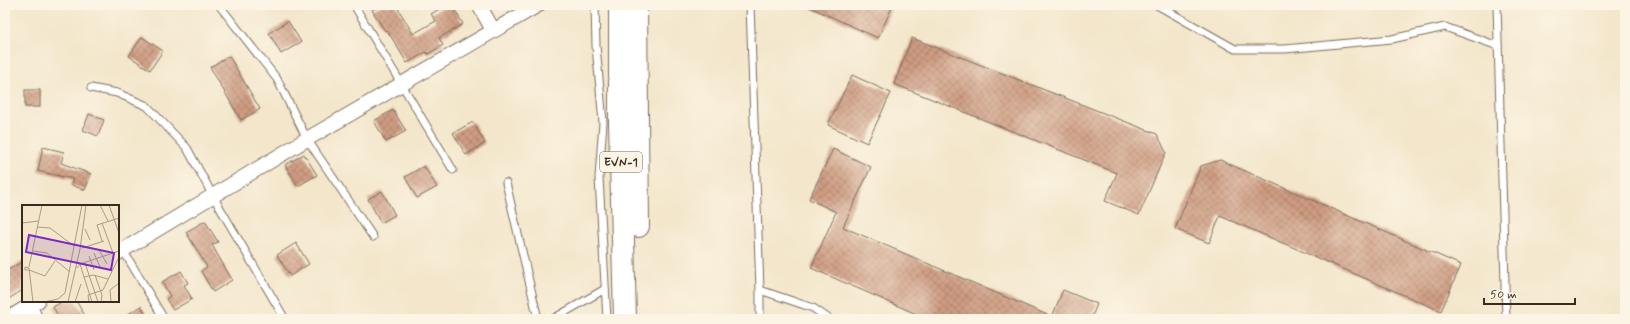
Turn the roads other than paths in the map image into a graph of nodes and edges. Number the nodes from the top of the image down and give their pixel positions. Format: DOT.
graph roads {
  1 [pos="219,5"];
  2 [pos="354,5"];
  3 [pos="479,5"];
  4 [pos="538,5"];
  5 [pos="595,5"];
  6 [pos="613,5"];
  7 [pos="620,5"];
  8 [pos="636,5"];
  9 [pos="750,5"];
  10 [pos="1157,5"];
  11 [pos="1497,5"];
  12 [pos="493,30"];
  13 [pos="620,36"];
  14 [pos="1498,46"];
  15 [pos="401,84"];
  16 [pos="91,88"];
  17 [pos="307,139"];
  18 [pos="453,170"];
  19 [pos="506,183"];
  20 [pos="213,196"];
  21 [pos="373,237"];
  22 [pos="120,251"];
  23 [pos="605,289"];
  24 [pos="760,290"];
  25 [pos="33,304"];
  26 [pos="7,319"];
  27 [pos="36,319"];
  28 [pos="164,319"];
  29 [pos="285,319"];
  30 [pos="538,319"];
  31 [pos="553,319"];
  32 [pos="607,319"];
  33 [pos="625,319"];
  34 [pos="641,319"];
  35 [pos="760,319"];
  36 [pos="829,319"];
  37 [pos="1506,319"];
  1 -- 17 [label="lane"];
  2 -- 15 [label="lane"];
  3 -- 12 [label="street"];
  4 -- 12 [label="street"];
  5 -- 23 [label="lane"];
  6 -- 13 [label="street"];
  7 -- 13 [label="highway, EVN-1"];
  8 -- 34 [label="highway, EVN-1"];
  9 -- 24 [label="lane"];
  10 -- 14 [label="lane"];
  11 -- 14 [label="lane"];
  12 -- 15 [label="street"];
  13 -- 33 [label="highway, EVN-1"];
  14 -- 37 [label="lane"];
  15 -- 17 [label="street"];
  15 -- 18 [label="lane"];
  16 -- 20 [label="lane"];
  17 -- 20 [label="street"];
  17 -- 21 [label="lane"];
  19 -- 30 [label="lane"];
  20 -- 22 [label="street"];
  20 -- 29 [label="lane"];
  22 -- 28 [label="lane"];
  23 -- 31 [label="lane"];
  23 -- 32 [label="lane"];
  24 -- 35 [label="lane"];
  24 -- 36 [label="lane"];
  25 -- 26 [label="street"];
  25 -- 27 [label="street"];
}
